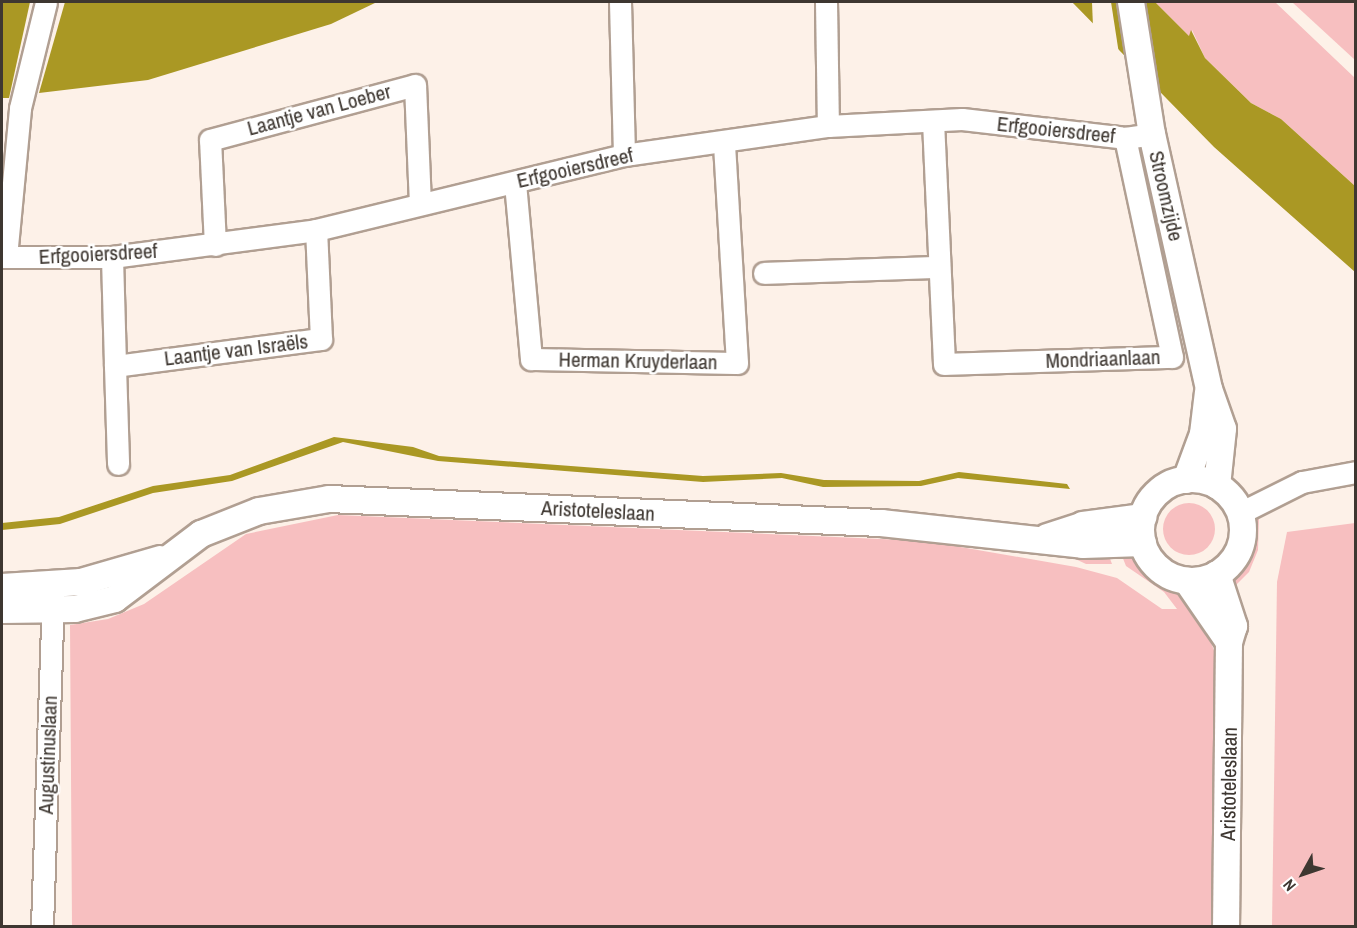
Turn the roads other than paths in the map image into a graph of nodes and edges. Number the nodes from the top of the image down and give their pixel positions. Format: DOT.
graph roads {
  1 [pos="46,2"];
  2 [pos="620,2"];
  3 [pos="825,2"];
  4 [pos="1131,2"];
  5 [pos="933,121"];
  6 [pos="828,126"];
  7 [pos="1152,134"];
  8 [pos="1125,138"];
  9 [pos="724,141"];
  10 [pos="624,155"];
  11 [pos="515,183"];
  12 [pos="420,204"];
  13 [pos="316,230"];
  14 [pos="214,245"];
  15 [pos="4,257"];
  16 [pos="112,257"];
  17 [pos="938,267"];
  18 [pos="764,273"];
  19 [pos="115,366"];
  20 [pos="1209,388"];
  21 [pos="118,464"];
  22 [pos="1356,472"];
  23 [pos="1186,480"];
  24 [pos="1217,486"];
  25 [pos="1240,513"];
  26 [pos="1143,517"];
  27 [pos="1045,537"];
  28 [pos="1143,543"];
  29 [pos="1217,574"];
  30 [pos="1187,581"];
  31 [pos="2,587"];
  32 [pos="53,596"];
  33 [pos="2,610"];
  34 [pos="1229,642"];
  35 [pos="42,927"];
  36 [pos="1226,927"];
  1 -- 15 [label="street"];
  2 -- 10 [label="street"];
  3 -- 6 [label="street"];
  4 -- 7 [label="street, Stroomzijde"];
  5 -- 6 [label="street, Erfgooiersdreef"];
  5 -- 8 [label="street, Erfgooiersdreef"];
  5 -- 17 [label="street, Mondriaanlaan"];
  6 -- 9 [label="street, Erfgooiersdreef"];
  7 -- 8 [label="street, Erfgooiersdreef"];
  7 -- 20 [label="street, Stroomzijde"];
  8 -- 17 [label="street, Mondriaanlaan"];
  9 -- 10 [label="street, Erfgooiersdreef"];
  9 -- 11 [label="street, Herman Kruyderlaan"];
  10 -- 11 [label="street, Erfgooiersdreef"];
  11 -- 12 [label="street, Erfgooiersdreef"];
  12 -- 13 [label="street, Erfgooiersdreef"];
  12 -- 14 [label="street, Laantje van Loeber"];
  13 -- 14 [label="street, Erfgooiersdreef"];
  13 -- 19 [label="street, Laantje van Israëls"];
  14 -- 16 [label="street, Erfgooiersdreef"];
  15 -- 16 [label="street, Erfgooiersdreef"];
  16 -- 19 [label="street"];
  17 -- 18 [label="street"];
  19 -- 21 [label="street"];
  20 -- 23 [label="street, Stroomzijde"];
  20 -- 24 [label="street, Stroomzijde"];
  22 -- 25 [label="street"];
  23 -- 24 [label="street"];
  23 -- 26 [label="street"];
  24 -- 25 [label="street"];
  25 -- 29 [label="street"];
  26 -- 27 [label="street, Aristoteleslaan"];
  26 -- 28 [label="street"];
  27 -- 28 [label="street, Aristoteleslaan"];
  27 -- 32 [label="street, Aristoteleslaan"];
  28 -- 30 [label="street"];
  29 -- 30 [label="street"];
  29 -- 34 [label="street, Aristoteleslaan"];
  30 -- 34 [label="street"];
  31 -- 32 [label="street, Aristoteleslaan"];
  32 -- 33 [label="street, Aristoteleslaan"];
  32 -- 35 [label="street, Augustinuslaan"];
  34 -- 36 [label="street, Aristoteleslaan"];
}
